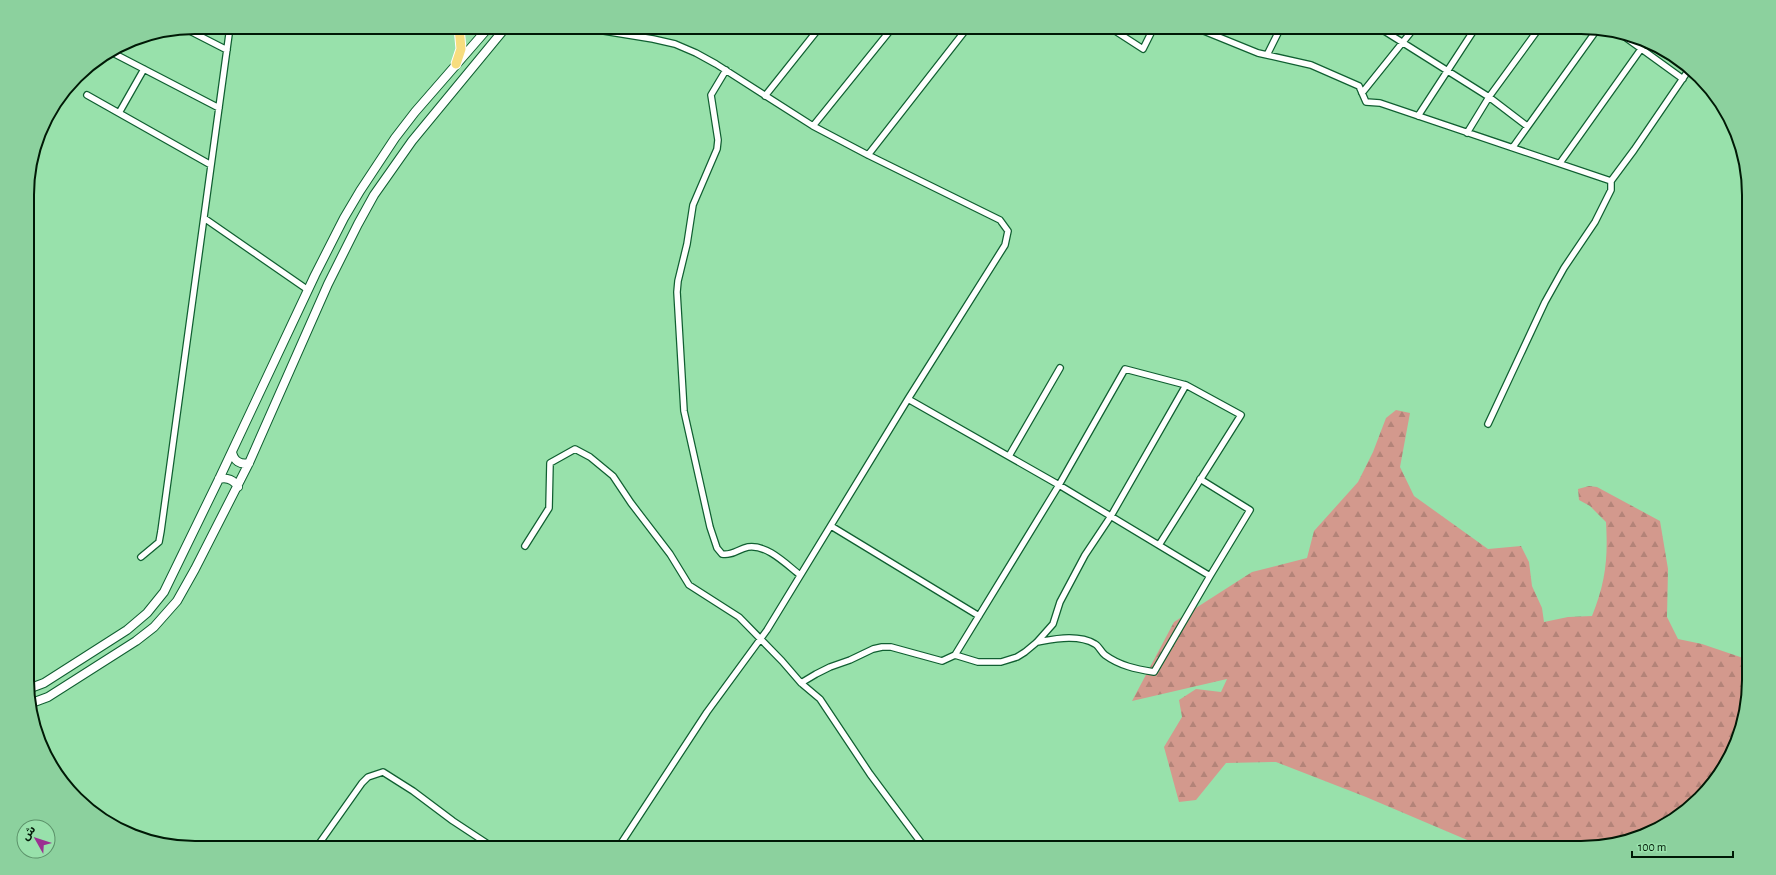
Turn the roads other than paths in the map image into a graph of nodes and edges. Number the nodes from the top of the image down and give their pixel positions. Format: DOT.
graph roads {
  1 [pos="196,34"];
  2 [pos="229,34"];
  3 [pos="460,34"];
  4 [pos="483,34"];
  5 [pos="500,34"];
  6 [pos="623,34"];
  7 [pos="814,34"];
  8 [pos="887,34"];
  9 [pos="963,34"];
  10 [pos="1120,34"];
  11 [pos="1150,34"];
  12 [pos="1212,34"];
  13 [pos="1277,34"];
  14 [pos="1389,34"];
  15 [pos="1411,34"];
  16 [pos="1471,34"];
  17 [pos="1535,34"];
  18 [pos="1593,34"];
  19 [pos="1404,43"];
  20 [pos="1634,44"];
  21 [pos="1643,46"];
  22 [pos="1641,49"];
  23 [pos="227,50"];
  24 [pos="117,55"];
  25 [pos="1266,55"];
  26 [pos="456,64"];
  27 [pos="144,69"];
  28 [pos="726,70"];
  29 [pos="1447,70"];
  30 [pos="1686,74"];
  31 [pos="1683,79"];
  32 [pos="1362,93"];
  33 [pos="87,95"];
  34 [pos="765,96"];
  35 [pos="1489,98"];
  36 [pos="219,108"];
  37 [pos="118,112"];
  38 [pos="1418,116"];
  39 [pos="813,126"];
  40 [pos="1527,126"];
  41 [pos="1467,133"];
  42 [pos="1513,147"];
  43 [pos="868,156"];
  44 [pos="1560,163"];
  45 [pos="211,165"];
  46 [pos="1611,181"];
  47 [pos="204,218"];
  48 [pos="308,290"];
  49 [pos="1060,368"];
  50 [pos="1186,385"];
  51 [pos="908,399"];
  52 [pos="1488,424"];
  53 [pos="232,452"];
  54 [pos="1009,456"];
  55 [pos="249,463"];
  56 [pos="219,479"];
  57 [pos="1200,479"];
  58 [pos="1059,485"];
  59 [pos="238,487"];
  60 [pos="1111,516"];
  61 [pos="831,526"];
  62 [pos="1159,545"];
  63 [pos="525,546"];
  64 [pos="141,557"];
  65 [pos="800,575"];
  66 [pos="1210,576"];
  67 [pos="979,616"];
  68 [pos="760,640"];
  69 [pos="1037,642"];
  70 [pos="955,655"];
  71 [pos="44,683"];
  72 [pos="801,683"];
  73 [pos="34,687"];
  74 [pos="48,697"];
  75 [pos="35,702"];
  76 [pos="321,841"];
  77 [pos="483,841"];
  78 [pos="623,841"];
  79 [pos="920,841"];
  1 -- 23 [label="street"];
  2 -- 23 [label="street"];
  3 -- 26 [label="main road"];
  4 -- 26 [label="street"];
  5 -- 55 [label="street"];
  6 -- 28 [label="street"];
  7 -- 34 [label="street"];
  8 -- 39 [label="street"];
  9 -- 43 [label="street"];
  10 -- 11 [label="street"];
  12 -- 25 [label="street"];
  13 -- 25 [label="street"];
  14 -- 19 [label="street"];
  15 -- 19 [label="street"];
  16 -- 29 [label="street"];
  17 -- 35 [label="street"];
  18 -- 40 [label="street"];
  19 -- 29 [label="street"];
  19 -- 32 [label="street"];
  20 -- 22 [label="street"];
  21 -- 22 [label="street"];
  22 -- 31 [label="street"];
  22 -- 44 [label="street"];
  23 -- 36 [label="street"];
  24 -- 27 [label="street"];
  25 -- 32 [label="street"];
  26 -- 48 [label="street"];
  27 -- 36 [label="street"];
  27 -- 37 [label="street"];
  28 -- 34 [label="street"];
  28 -- 65 [label="street"];
  29 -- 35 [label="street"];
  29 -- 38 [label="street"];
  30 -- 31 [label="street"];
  31 -- 46 [label="street"];
  32 -- 38 [label="street"];
  33 -- 37 [label="street"];
  34 -- 39 [label="street"];
  35 -- 40 [label="street"];
  35 -- 41 [label="street"];
  36 -- 45 [label="street"];
  37 -- 45 [label="street"];
  38 -- 41 [label="street"];
  39 -- 43 [label="street"];
  40 -- 42 [label="street"];
  41 -- 42 [label="street"];
  42 -- 44 [label="street"];
  43 -- 51 [label="street"];
  44 -- 46 [label="street"];
  45 -- 47 [label="street"];
  46 -- 52 [label="street"];
  47 -- 48 [label="street"];
  47 -- 64 [label="street"];
  48 -- 53 [label="street"];
  49 -- 54 [label="street"];
  50 -- 57 [label="street"];
  50 -- 58 [label="street"];
  50 -- 60 [label="street"];
  51 -- 54 [label="street"];
  51 -- 61 [label="street"];
  53 -- 55 [label="street"];
  53 -- 56 [label="street"];
  54 -- 58 [label="street"];
  55 -- 59 [label="street"];
  56 -- 59 [label="street"];
  56 -- 71 [label="street"];
  57 -- 62 [label="street"];
  57 -- 66 [label="street"];
  58 -- 60 [label="street"];
  58 -- 67 [label="street"];
  59 -- 74 [label="street"];
  60 -- 62 [label="street"];
  60 -- 69 [label="street"];
  61 -- 65 [label="street"];
  61 -- 67 [label="street"];
  62 -- 66 [label="street"];
  63 -- 68 [label="street"];
  65 -- 68 [label="street"];
  66 -- 69 [label="street"];
  67 -- 70 [label="street"];
  68 -- 72 [label="street"];
  68 -- 78 [label="street"];
  69 -- 70 [label="street"];
  70 -- 72 [label="street"];
  71 -- 73 [label="street"];
  71 -- 74 [label="street"];
  72 -- 79 [label="street"];
  74 -- 75 [label="street"];
  76 -- 77 [label="street"];
}
